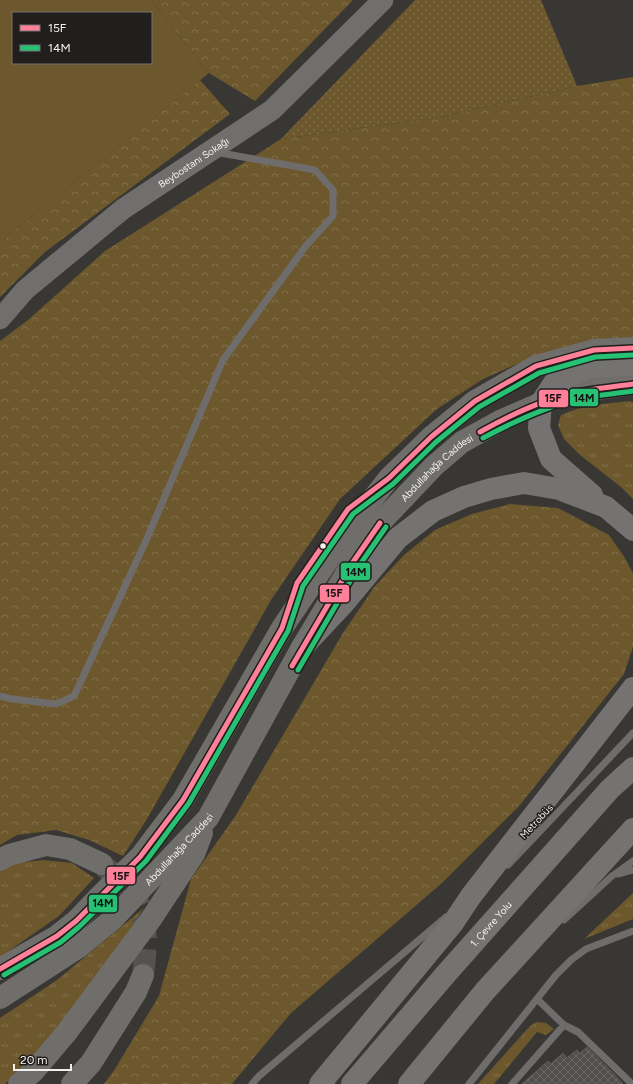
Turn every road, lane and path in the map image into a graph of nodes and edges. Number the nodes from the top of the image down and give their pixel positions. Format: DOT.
graph roads {
  1 [pos="383,0"];
  2 [pos="209,151"];
  3 [pos="0,319"];
  4 [pos="633,348"];
  5 [pos="633,364"];
  6 [pos="633,384"];
  7 [pos="541,403"];
  8 [pos="606,507"];
  9 [pos="633,530"];
  10 [pos="301,649"];
  11 [pos="633,688"];
  12 [pos="0,696"];
  13 [pos="633,733"];
  14 [pos="633,768"];
  15 [pos="208,818"];
  16 [pos="633,829"];
  17 [pos="0,860"];
  18 [pos="633,861"];
  19 [pos="102,864"];
  20 [pos="633,870"];
  21 [pos="502,872"];
  22 [pos="612,876"];
  23 [pos="491,883"];
  24 [pos="471,896"];
  25 [pos="453,923"];
  26 [pos="560,923"];
  27 [pos="633,931"];
  28 [pos="543,939"];
  29 [pos="0,969"];
  30 [pos="143,975"];
  31 [pos="485,991"];
  32 [pos="0,998"];
  33 [pos="537,999"];
  34 [pos="564,1025"];
  35 [pos="91,1063"];
  36 [pos="631,1083"];
  37 [pos="19,1084"];
  38 [pos="72,1084"];
  39 [pos="79,1084"];
  40 [pos="252,1084"];
  41 [pos="320,1084"];
  42 [pos="352,1084"];
  43 [pos="409,1084"];
  44 [pos="469,1084"];
  45 [pos="512,1084"];
  1 -- 2 [label="street, Beybostanı Sokağı"];
  2 -- 3 [label="street, Beybostanı Sokağı"];
  2 -- 12 [label="lane"];
  4 -- 29 [label="main road"];
  5 -- 7 [label="highway"];
  6 -- 7 [label="main road, Abdullahağa Caddesi"];
  7 -- 8 [label="highway"];
  7 -- 10 [label="main road, Abdullahağa Caddesi"];
  8 -- 9 [label="highway"];
  8 -- 10 [label="highway"];
  10 -- 15 [label="main road, Abdullahağa Caddesi"];
  11 -- 24 [label="highway"];
  13 -- 21 [label="lane, Metrobüs"];
  14 -- 42 [label="highway, 1. Çevre Yolu"];
  15 -- 32 [label="main road, Abdullahağa Caddesi"];
  15 -- 37 [label="main road"];
  16 -- 31 [label="highway"];
  17 -- 19 [label="main road"];
  18 -- 22 [label="lane"];
  20 -- 22 [label="lane"];
  22 -- 26 [label="lane"];
  23 -- 25 [label="lane"];
  24 -- 25 [label="highway"];
  24 -- 40 [label="lane"];
  25 -- 41 [label="highway"];
  27 -- 33 [label="lane"];
  28 -- 31 [label="lane"];
  30 -- 35 [label="main road"];
  31 -- 43 [label="highway"];
  33 -- 34 [label="lane"];
  33 -- 44 [label="lane"];
  34 -- 36 [label="lane"];
  34 -- 45 [label="lane"];
  35 -- 38 [label="main road"];
  35 -- 39 [label="lane"];
}
